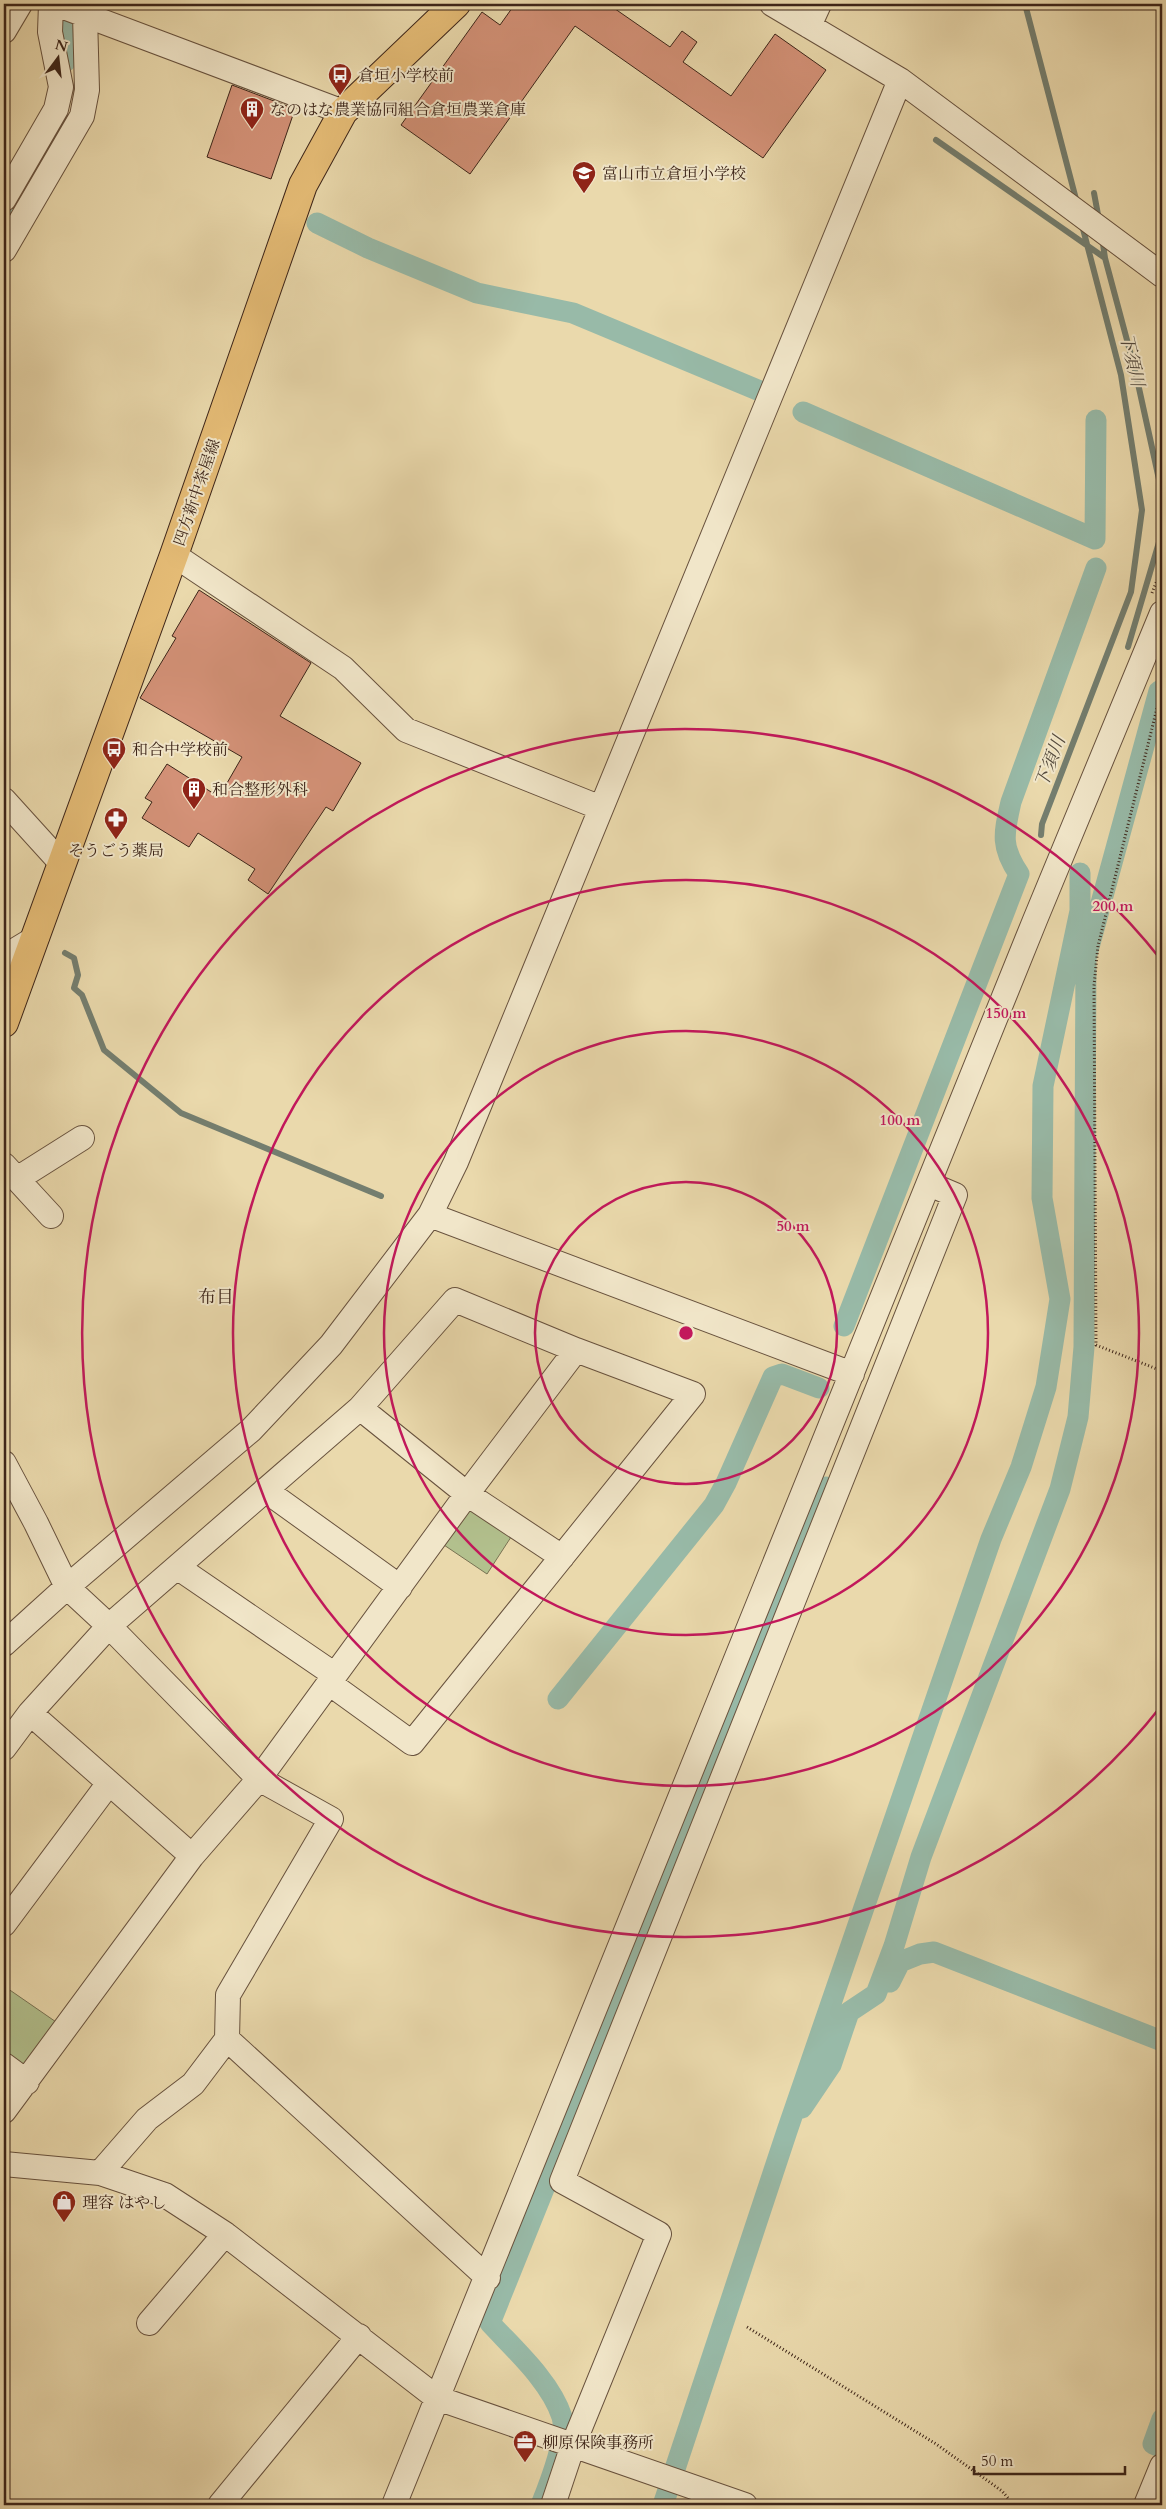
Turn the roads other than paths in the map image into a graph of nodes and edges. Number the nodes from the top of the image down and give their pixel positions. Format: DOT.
graph roads {
  1 [pos="20,4"];
  2 [pos="51,4"];
  3 [pos="56,4"];
  4 [pos="456,4"];
  5 [pos="772,4"];
  6 [pos="819,4"];
  7 [pos="87,9"];
  8 [pos="809,26"];
  9 [pos="4,31"];
  10 [pos="900,80"];
  11 [pos="343,112"];
  12 [pos="4,198"];
  13 [pos="4,250"];
  14 [pos="1162,274"];
  15 [pos="174,555"];
  16 [pos="1162,613"];
  17 [pos="4,800"];
  18 [pos="601,808"];
  19 [pos="62,864"];
  20 [pos="37,937"];
  21 [pos="5,955"];
  22 [pos="4,1023"];
  23 [pos="82,1138"];
  24 [pos="10,1172"];
  25 [pos="929,1184"];
  26 [pos="51,1216"];
  27 [pos="430,1216"];
  28 [pos="576,1350"];
  29 [pos="852,1374"];
  30 [pos="360,1408"];
  31 [pos="4,1463"];
  32 [pos="266,1490"];
  33 [pos="467,1494"];
  34 [pos="562,1557"];
  35 [pos="177,1567"];
  36 [pos="67,1587"];
  37 [pos="400,1587"];
  38 [pos="109,1626"];
  39 [pos="4,1644"];
  40 [pos="332,1679"];
  41 [pos="30,1713"];
  42 [pos="4,1748"];
  43 [pos="259,1779"];
  44 [pos="109,1783"];
  45 [pos="192,1856"];
  46 [pos="4,1924"];
  47 [pos="226,2039"];
  48 [pos="4,2065"];
  49 [pos="26,2082"];
  50 [pos="4,2111"];
  51 [pos="5,2167"];
  52 [pos="100,2173"];
  53 [pos="225,2234"];
  54 [pos="488,2278"];
  55 [pos="149,2323"];
  56 [pos="359,2336"];
  57 [pos="437,2398"];
  58 [pos="573,2446"];
  59 [pos="1162,2466"];
  60 [pos="220,2505"];
  61 [pos="394,2505"];
  62 [pos="553,2505"];
  63 [pos="745,2505"];
  64 [pos="1146,2505"];
  1 -- 9 [label="street"];
  2 -- 12 [label="street"];
  3 -- 7 [label="street"];
  4 -- 11 [label="main road, 四方新中茶屋線"];
  5 -- 8 [label="street"];
  6 -- 8 [label="street"];
  7 -- 11 [label="street"];
  7 -- 13 [label="street"];
  8 -- 10 [label="street"];
  10 -- 14 [label="street"];
  10 -- 18 [label="street"];
  11 -- 15 [label="main road, 四方新中茶屋線"];
  15 -- 18 [label="street"];
  15 -- 19 [label="main road, 四方新中茶屋線"];
  16 -- 25 [label="street"];
  17 -- 19 [label="street"];
  18 -- 27 [label="street"];
  19 -- 20 [label="main road, 四方新中茶屋線"];
  20 -- 21 [label="street"];
  20 -- 22 [label="main road, 四方新中茶屋線"];
  23 -- 24 [label="street"];
  24 -- 26 [label="street"];
  25 -- 29 [label="street"];
  25 -- 58 [label="street"];
  27 -- 29 [label="street"];
  27 -- 36 [label="street"];
  28 -- 30 [label="street"];
  28 -- 33 [label="street"];
  28 -- 34 [label="street"];
  29 -- 54 [label="street"];
  30 -- 32 [label="street"];
  30 -- 33 [label="street"];
  31 -- 36 [label="street"];
  32 -- 35 [label="street"];
  32 -- 37 [label="street"];
  33 -- 34 [label="street"];
  33 -- 37 [label="street"];
  34 -- 40 [label="street"];
  35 -- 38 [label="street"];
  35 -- 40 [label="street"];
  36 -- 38 [label="street"];
  36 -- 39 [label="street"];
  37 -- 40 [label="street"];
  38 -- 41 [label="street"];
  38 -- 43 [label="street"];
  40 -- 43 [label="street"];
  41 -- 42 [label="street"];
  41 -- 44 [label="street"];
  43 -- 45 [label="street"];
  43 -- 47 [label="street"];
  44 -- 45 [label="street"];
  44 -- 46 [label="street"];
  45 -- 49 [label="street"];
  47 -- 52 [label="street"];
  47 -- 54 [label="street"];
  48 -- 49 [label="street"];
  49 -- 50 [label="street"];
  51 -- 52 [label="street"];
  52 -- 53 [label="street"];
  53 -- 55 [label="street"];
  53 -- 56 [label="street"];
  54 -- 57 [label="street"];
  56 -- 57 [label="street"];
  56 -- 60 [label="street"];
  57 -- 58 [label="street"];
  57 -- 61 [label="street"];
  58 -- 62 [label="street"];
  58 -- 63 [label="street"];
  59 -- 64 [label="street"];
}
